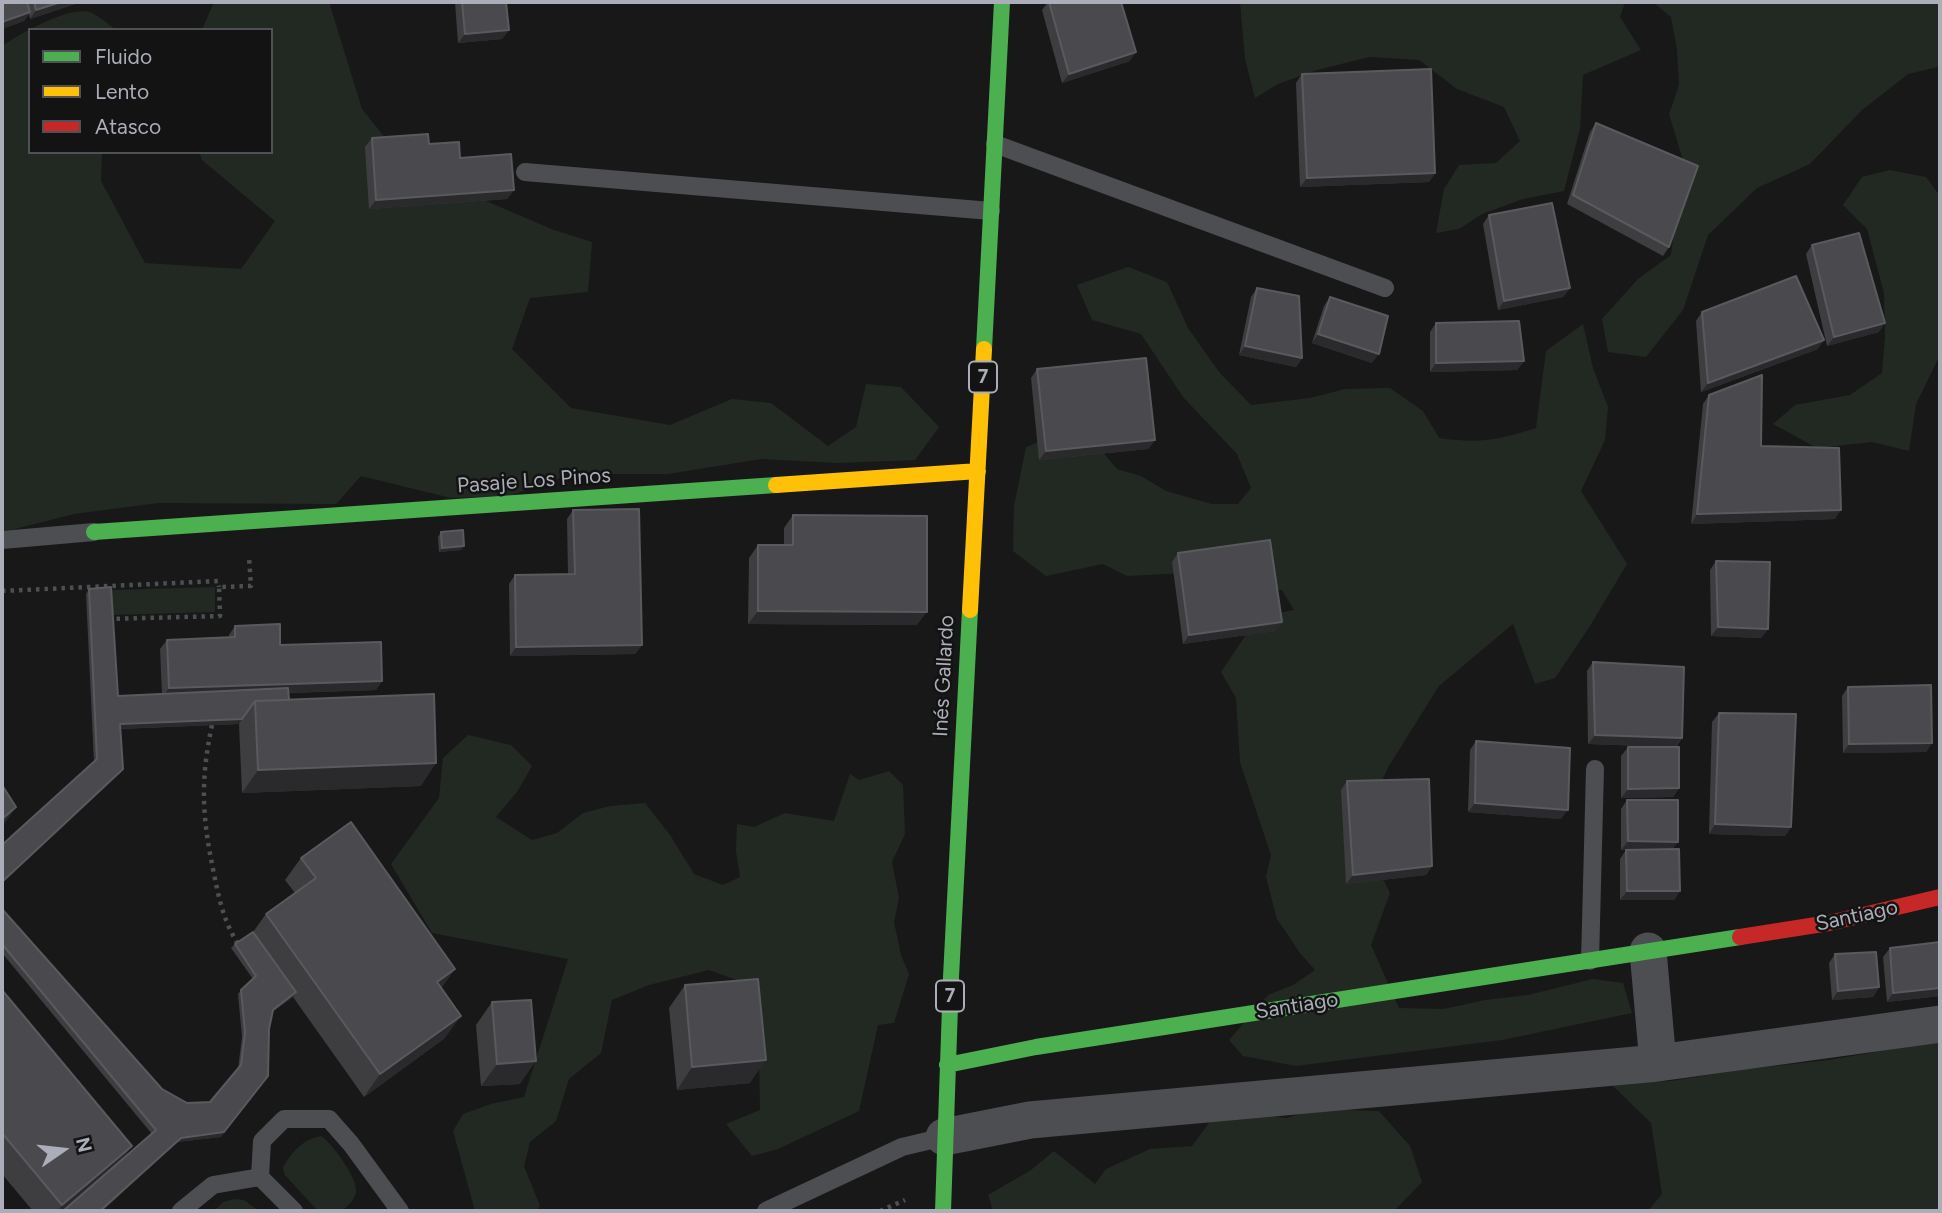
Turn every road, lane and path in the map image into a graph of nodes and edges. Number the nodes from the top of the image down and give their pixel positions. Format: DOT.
graph roads {
  1 [pos="1002,2"];
  2 [pos="995,144"];
  3 [pos="525,172"];
  4 [pos="991,211"];
  5 [pos="1385,288"];
  6 [pos="978,471"];
  7 [pos="247,522"];
  8 [pos="94,532"];
  9 [pos="2,540"];
  10 [pos="219,587"];
  11 [pos="2,591"];
  12 [pos="99,619"];
  13 [pos="212,725"];
  14 [pos="1594,769"];
  15 [pos="1940,897"];
  16 [pos="239,944"];
  17 [pos="1648,951"];
  18 [pos="1590,961"];
  19 [pos="1940,1024"];
  20 [pos="1658,1063"];
  21 [pos="947,1065"];
  22 [pos="944,1137"];
  23 [pos="260,1177"];
  24 [pos="181,1211"];
  25 [pos="294,1211"];
  26 [pos="400,1211"];
  27 [pos="766,1211"];
  28 [pos="943,1211"];
  1 -- 2 [label="main road, Inés Gallardo / 7"];
  2 -- 4 [label="main road, Inés Gallardo / 7"];
  2 -- 5 [label="lane"];
  3 -- 4 [label="lane"];
  4 -- 6 [label="main road, Inés Gallardo / 7"];
  6 -- 7 [label="main road, Pasaje Los Pinos"];
  6 -- 21 [label="main road, Inés Gallardo / 7"];
  7 -- 8 [label="main road, Pasaje Los Pinos"];
  7 -- 10 [label="path"];
  8 -- 9 [label="lane"];
  10 -- 11 [label="path"];
  10 -- 12 [label="path"];
  13 -- 16 [label="path"];
  14 -- 18 [label="lane"];
  15 -- 17 [label="main road, Santiago"];
  17 -- 18 [label="main road, Santiago"];
  17 -- 20 [label="street"];
  18 -- 21 [label="main road, Santiago"];
  19 -- 20 [label="street"];
  20 -- 22 [label="street"];
  21 -- 22 [label="main road, Inés Gallardo / 7"];
  22 -- 27 [label="lane"];
  22 -- 28 [label="main road, Inés Gallardo / 7"];
  23 -- 24 [label="lane"];
  23 -- 25 [label="lane"];
  23 -- 26 [label="lane"];
}
